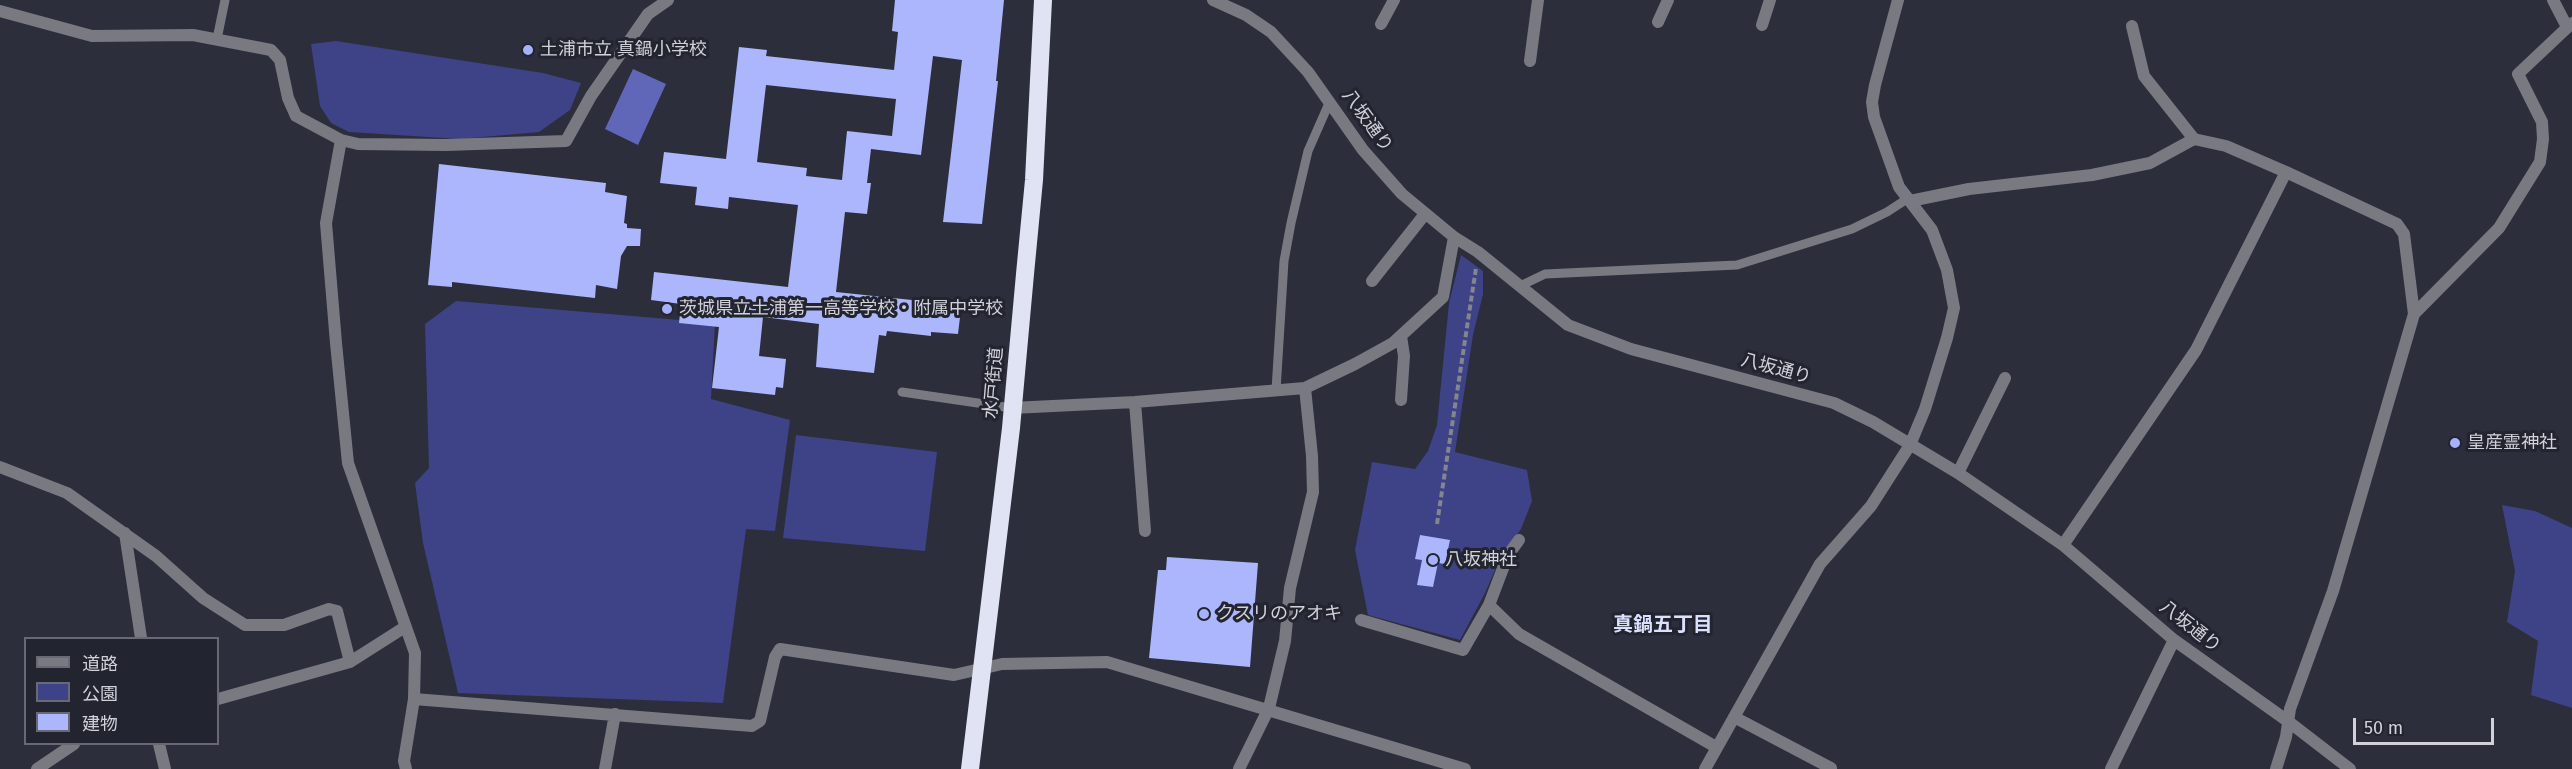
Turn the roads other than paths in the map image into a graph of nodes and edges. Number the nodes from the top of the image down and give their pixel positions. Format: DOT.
graph roads {
  1 [pos="225,0"];
  2 [pos="668,0"];
  3 [pos="1043,0"];
  4 [pos="1213,0"];
  5 [pos="1394,0"];
  6 [pos="1538,0"];
  7 [pos="1668,0"];
  8 [pos="1770,0"];
  9 [pos="1898,0"];
  10 [pos="2553,0"];
  11 [pos="0,11"];
  12 [pos="1658,22"];
  13 [pos="1381,24"];
  14 [pos="1762,25"];
  15 [pos="2569,25"];
  16 [pos="2132,26"];
  17 [pos="217,39"];
  18 [pos="1530,61"];
  19 [pos="1330,101"];
  20 [pos="2194,139"];
  21 [pos="341,140"];
  22 [pos="2286,172"];
  23 [pos="1908,200"];
  24 [pos="1425,214"];
  25 [pos="1454,237"];
  26 [pos="1372,281"];
  27 [pos="1520,286"];
  28 [pos="2414,314"];
  29 [pos="1401,336"];
  30 [pos="2005,378"];
  31 [pos="1305,388"];
  32 [pos="1276,390"];
  33 [pos="902,392"];
  34 [pos="1401,400"];
  35 [pos="1135,402"];
  36 [pos="1012,408"];
  37 [pos="1910,445"];
  38 [pos="0,467"];
  39 [pos="1958,473"];
  40 [pos="1145,531"];
  41 [pos="125,533"];
  42 [pos="1519,540"];
  43 [pos="2063,545"];
  44 [pos="1489,605"];
  45 [pos="1361,620"];
  46 [pos="405,627"];
  47 [pos="141,637"];
  48 [pos="2174,640"];
  49 [pos="350,662"];
  50 [pos="983,670"];
  51 [pos="219,699"];
  52 [pos="414,699"];
  53 [pos="1269,708"];
  54 [pos="615,714"];
  55 [pos="1734,717"];
  56 [pos="2289,722"];
  57 [pos="72,745"];
  58 [pos="159,745"];
  59 [pos="1716,747"];
  60 [pos="1831,768"];
  61 [pos="37,769"];
  62 [pos="165,769"];
  63 [pos="406,769"];
  64 [pos="605,769"];
  65 [pos="970,769"];
  66 [pos="1239,769"];
  67 [pos="1465,769"];
  68 [pos="1705,769"];
  69 [pos="2111,769"];
  70 [pos="2276,769"];
  71 [pos="2350,769"];
  1 -- 17 [label="lane"];
  2 -- 21 [label="street"];
  3 -- 36 [label="highway, 水戸街道"];
  4 -- 19 [label="street, 八坂通り"];
  5 -- 13 [label="street"];
  6 -- 18 [label="street"];
  7 -- 12 [label="street"];
  8 -- 14 [label="street"];
  9 -- 23 [label="street"];
  10 -- 15 [label="street"];
  11 -- 17 [label="street"];
  15 -- 28 [label="street"];
  16 -- 20 [label="street"];
  17 -- 21 [label="street"];
  19 -- 24 [label="street, 八坂通り"];
  19 -- 32 [label="lane"];
  20 -- 22 [label="street"];
  20 -- 23 [label="street"];
  21 -- 46 [label="street"];
  22 -- 28 [label="street"];
  22 -- 43 [label="street"];
  23 -- 27 [label="lane"];
  23 -- 37 [label="street"];
  24 -- 25 [label="street, 八坂通り"];
  24 -- 26 [label="street"];
  25 -- 27 [label="street, 八坂通り"];
  25 -- 29 [label="street"];
  27 -- 37 [label="street, 八坂通り"];
  28 -- 56 [label="street"];
  29 -- 31 [label="street"];
  29 -- 34 [label="street"];
  30 -- 39 [label="street"];
  31 -- 32 [label="street"];
  31 -- 53 [label="street"];
  32 -- 35 [label="street"];
  33 -- 36 [label="lane"];
  35 -- 36 [label="street"];
  35 -- 40 [label="street"];
  36 -- 50 [label="highway, 水戸街道"];
  37 -- 39 [label="street, 八坂通り"];
  37 -- 55 [label="street"];
  38 -- 41 [label="street"];
  39 -- 43 [label="street, 八坂通り"];
  41 -- 47 [label="street"];
  41 -- 49 [label="street"];
  42 -- 44 [label="street"];
  43 -- 48 [label="street, 八坂通り"];
  44 -- 45 [label="street"];
  44 -- 59 [label="street"];
  46 -- 49 [label="street"];
  46 -- 52 [label="street"];
  48 -- 56 [label="street, 八坂通り"];
  48 -- 69 [label="street"];
  49 -- 51 [label="street"];
  50 -- 53 [label="street"];
  50 -- 54 [label="street"];
  50 -- 65 [label="highway, 水戸街道"];
  52 -- 54 [label="street"];
  52 -- 63 [label="street"];
  53 -- 66 [label="street"];
  53 -- 67 [label="street"];
  54 -- 64 [label="street"];
  55 -- 59 [label="street"];
  55 -- 60 [label="street"];
  56 -- 70 [label="street"];
  56 -- 71 [label="street, 八坂通り"];
  57 -- 61 [label="street"];
  58 -- 62 [label="street"];
  59 -- 68 [label="street"];
}
